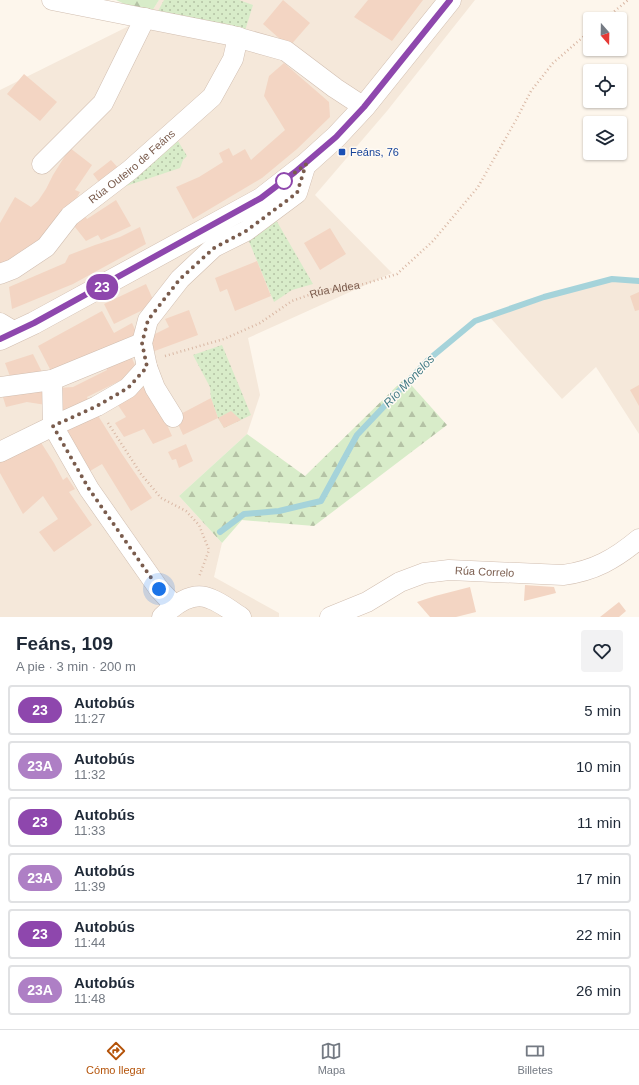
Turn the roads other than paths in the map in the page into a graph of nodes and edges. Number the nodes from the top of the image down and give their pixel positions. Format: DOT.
graph roads {
  1 [pos="52,0"];
  2 [pos="450,0"];
  3 [pos="145,18"];
  4 [pos="238,38"];
  5 [pos="364,107"];
  6 [pos="42,164"];
  7 [pos="306,164"];
  8 [pos="0,274"];
  9 [pos="5,331"];
  10 [pos="142,343"];
  11 [pos="147,367"];
  12 [pos="52,380"];
  13 [pos="0,387"];
  14 [pos="173,417"];
  15 [pos="53,426"];
  16 [pos="0,452"];
  17 [pos="639,539"];
  18 [pos="176,607"];
  19 [pos="241,617"];
  20 [pos="330,617"];
  1 -- 3 [label="street"];
  2 -- 5 [label="street"];
  3 -- 4 [label="street"];
  3 -- 6 [label="street"];
  4 -- 5 [label="street"];
  4 -- 8 [label="street, Rúa Outeiro de Feáns"];
  5 -- 7 [label="street"];
  7 -- 9 [label="street"];
  7 -- 10 [label="street"];
  10 -- 11 [label="street"];
  10 -- 12 [label="street"];
  11 -- 14 [label="street"];
  11 -- 15 [label="street"];
  12 -- 13 [label="street"];
  12 -- 15 [label="street"];
  15 -- 16 [label="street"];
  15 -- 18 [label="street"];
  17 -- 20 [label="street, Rúa Correlo"];
  18 -- 19 [label="street"];
}
